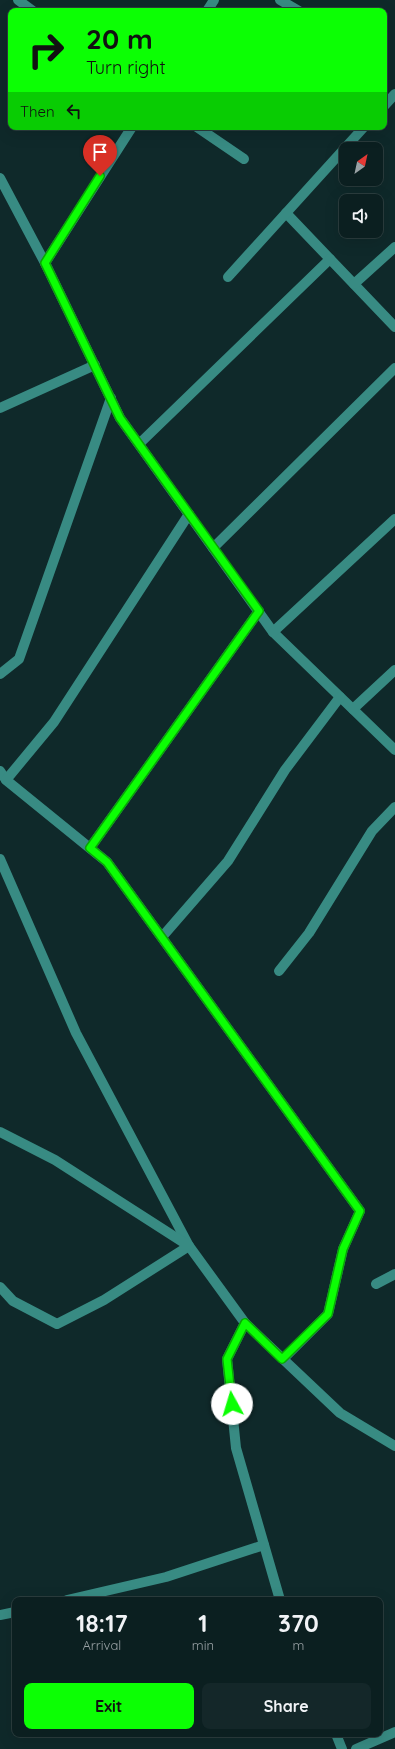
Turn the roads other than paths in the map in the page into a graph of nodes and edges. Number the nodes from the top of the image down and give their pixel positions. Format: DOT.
graph roads {
  1 [pos="18,0"];
  2 [pos="280,0"];
  3 [pos="29,8"];
  4 [pos="294,8"];
  5 [pos="395,94"];
  6 [pos="387,103"];
  7 [pos="130,130"];
  8 [pos="201,130"];
  9 [pos="361,130"];
  10 [pos="244,160"];
  11 [pos="0,178"];
  12 [pos="286,213"];
  13 [pos="395,247"];
  14 [pos="330,259"];
  15 [pos="45,263"];
  16 [pos="228,277"];
  17 [pos="354,284"];
  18 [pos="395,327"];
  19 [pos="95,365"];
  20 [pos="395,368"];
  21 [pos="111,398"];
  22 [pos="0,408"];
  23 [pos="139,444"];
  24 [pos="189,514"];
  25 [pos="395,520"];
  26 [pos="213,548"];
  27 [pos="259,611"];
  28 [pos="273,632"];
  29 [pos="395,670"];
  30 [pos="0,674"];
  31 [pos="340,697"];
  32 [pos="353,709"];
  33 [pos="395,750"];
  34 [pos="0,771"];
  35 [pos="6,780"];
  36 [pos="395,806"];
  37 [pos="90,848"];
  38 [pos="0,859"];
  39 [pos="162,937"];
  40 [pos="280,971"];
  41 [pos="0,1132"];
  42 [pos="189,1246"];
  43 [pos="395,1274"];
  44 [pos="376,1284"];
  45 [pos="0,1287"];
  46 [pos="245,1323"];
  47 [pos="282,1359"];
  48 [pos="395,1446"];
  49 [pos="264,1545"];
  50 [pos="80,1597"];
  51 [pos="279,1597"];
  52 [pos="12,1613"];
  53 [pos="0,1615"];
  54 [pos="395,1732"];
  55 [pos="337,1737"];
  56 [pos="342,1749"];
  57 [pos="356,1749"];
  1 -- 3 [label="street"];
  2 -- 4 [label="street"];
  5 -- 6 [label="street"];
  7 -- 15 [label="street"];
  8 -- 10 [label="street"];
  9 -- 12 [label="street"];
  11 -- 15 [label="street"];
  12 -- 14 [label="street"];
  12 -- 16 [label="street"];
  13 -- 17 [label="street"];
  14 -- 17 [label="street"];
  14 -- 23 [label="street"];
  15 -- 19 [label="street"];
  17 -- 18 [label="street"];
  19 -- 21 [label="street"];
  19 -- 22 [label="street"];
  20 -- 26 [label="street"];
  21 -- 23 [label="street"];
  21 -- 30 [label="street"];
  23 -- 24 [label="street"];
  24 -- 26 [label="street"];
  24 -- 35 [label="street"];
  25 -- 28 [label="street"];
  26 -- 27 [label="street"];
  27 -- 28 [label="street"];
  27 -- 37 [label="street"];
  28 -- 31 [label="street"];
  29 -- 32 [label="street"];
  31 -- 32 [label="street"];
  31 -- 39 [label="street"];
  32 -- 33 [label="street"];
  34 -- 35 [label="street"];
  35 -- 37 [label="street"];
  36 -- 40 [label="street"];
  37 -- 39 [label="street"];
  38 -- 42 [label="street"];
  39 -- 47 [label="street"];
  41 -- 42 [label="street"];
  42 -- 45 [label="street"];
  42 -- 46 [label="street"];
  43 -- 44 [label="street"];
  46 -- 47 [label="street"];
  46 -- 49 [label="street"];
  47 -- 48 [label="street"];
  49 -- 50 [label="street"];
  49 -- 51 [label="street"];
  52 -- 53 [label="street"];
  54 -- 57 [label="street"];
  55 -- 56 [label="street"];
}
